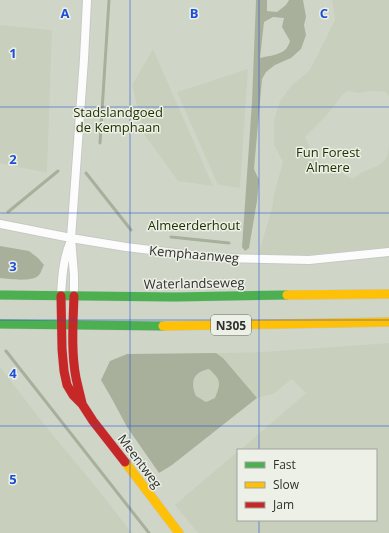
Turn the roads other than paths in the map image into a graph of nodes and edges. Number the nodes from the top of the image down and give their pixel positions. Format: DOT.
graph roads {
  1 [pos="87,0"];
  2 [pos="0,224"];
  3 [pos="71,238"];
  4 [pos="389,252"];
  5 [pos="389,294"];
  6 [pos="0,295"];
  7 [pos="62,296"];
  8 [pos="74,296"];
  9 [pos="389,322"];
  10 [pos="0,324"];
  11 [pos="61,325"];
  12 [pos="73,326"];
  13 [pos="82,404"];
  14 [pos="179,533"];
  1 -- 3 [label="street"];
  2 -- 3 [label="street, Kemphaanweg"];
  3 -- 4 [label="street, Kemphaanweg"];
  3 -- 7 [label="street"];
  3 -- 8 [label="street"];
  5 -- 8 [label="main road, Waterlandseweg / N305"];
  6 -- 7 [label="main road, Waterlandseweg / N305"];
  7 -- 8 [label="main road, Waterlandseweg / N305"];
  7 -- 11 [label="main road, Meentweg"];
  8 -- 12 [label="main road, Meentweg"];
  9 -- 12 [label="main road, N305"];
  10 -- 11 [label="main road, N305"];
  11 -- 12 [label="main road, N305"];
  11 -- 13 [label="main road, Meentweg"];
  12 -- 13 [label="main road, Meentweg"];
  13 -- 14 [label="main road, Meentweg"];
}
